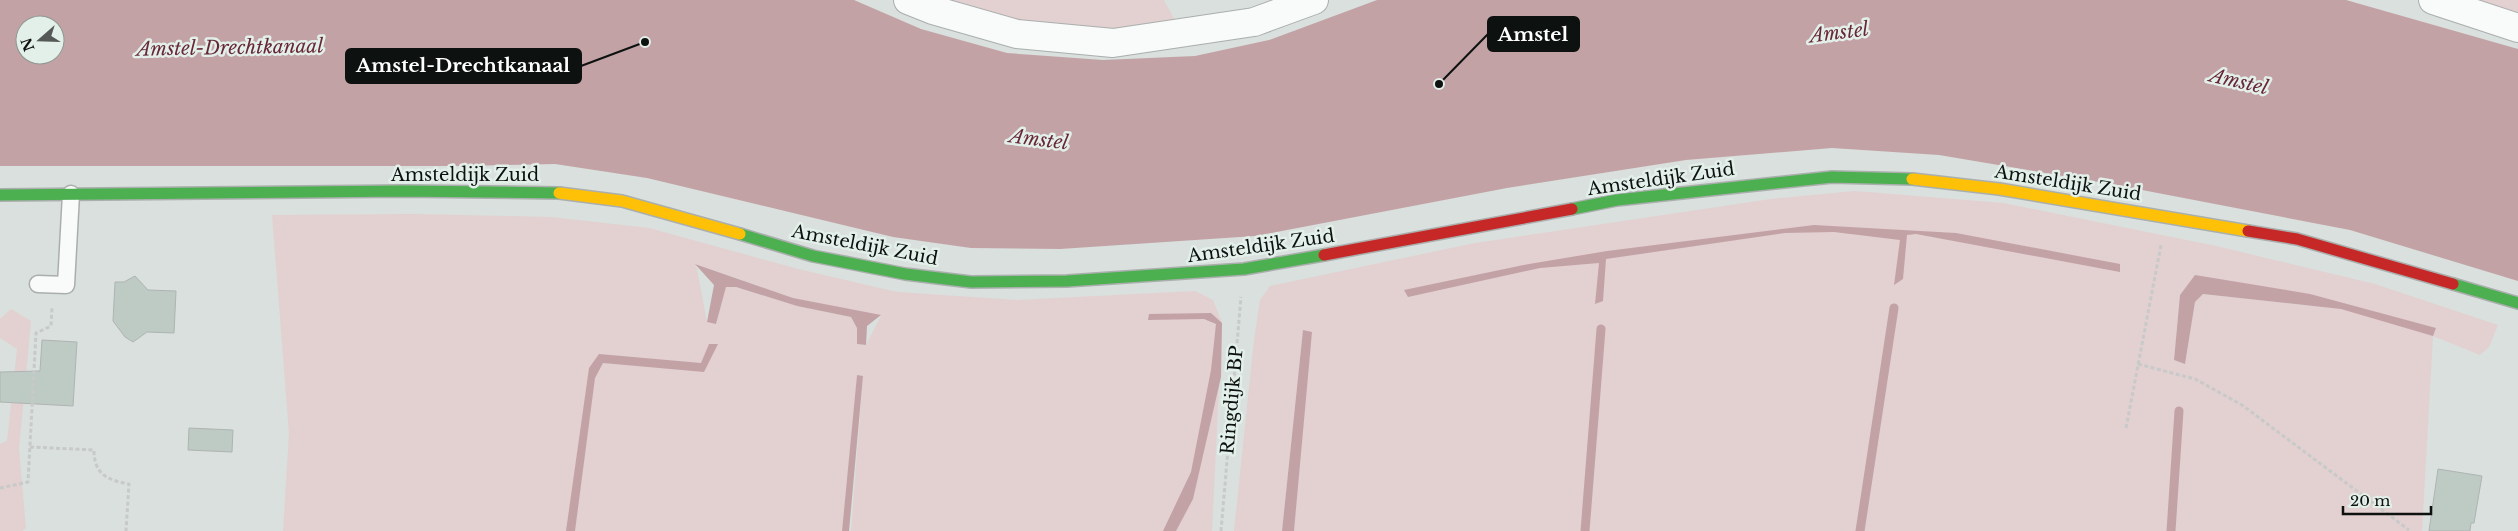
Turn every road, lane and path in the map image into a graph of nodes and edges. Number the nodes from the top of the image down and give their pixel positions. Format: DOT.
graph roads {
  1 [pos="908,0"];
  2 [pos="1314,0"];
  3 [pos="2433,0"];
  4 [pos="2518,28"];
  5 [pos="71,194"];
  6 [pos="0,195"];
  7 [pos="2167,216"];
  8 [pos="1244,270"];
  9 [pos="46,284"];
  10 [pos="2518,303"];
  11 [pos="2138,364"];
  12 [pos="2126,428"];
  13 [pos="30,447"];
  14 [pos="0,488"];
  15 [pos="2409,530"];
  16 [pos="126,531"];
  17 [pos="1221,531"];
  1 -- 2 [label="street"];
  3 -- 4 [label="street"];
  5 -- 6 [label="street, Amsteldijk Zuid"];
  5 -- 8 [label="street, Amsteldijk Zuid"];
  5 -- 9 [label="lane"];
  7 -- 8 [label="street, Amsteldijk Zuid"];
  7 -- 10 [label="street, Amsteldijk Zuid"];
  7 -- 11 [label="path"];
  8 -- 17 [label="path, Ringdijk BP"];
  9 -- 13 [label="path"];
  11 -- 12 [label="path"];
  11 -- 15 [label="path"];
  13 -- 14 [label="path"];
  13 -- 16 [label="path"];
}
